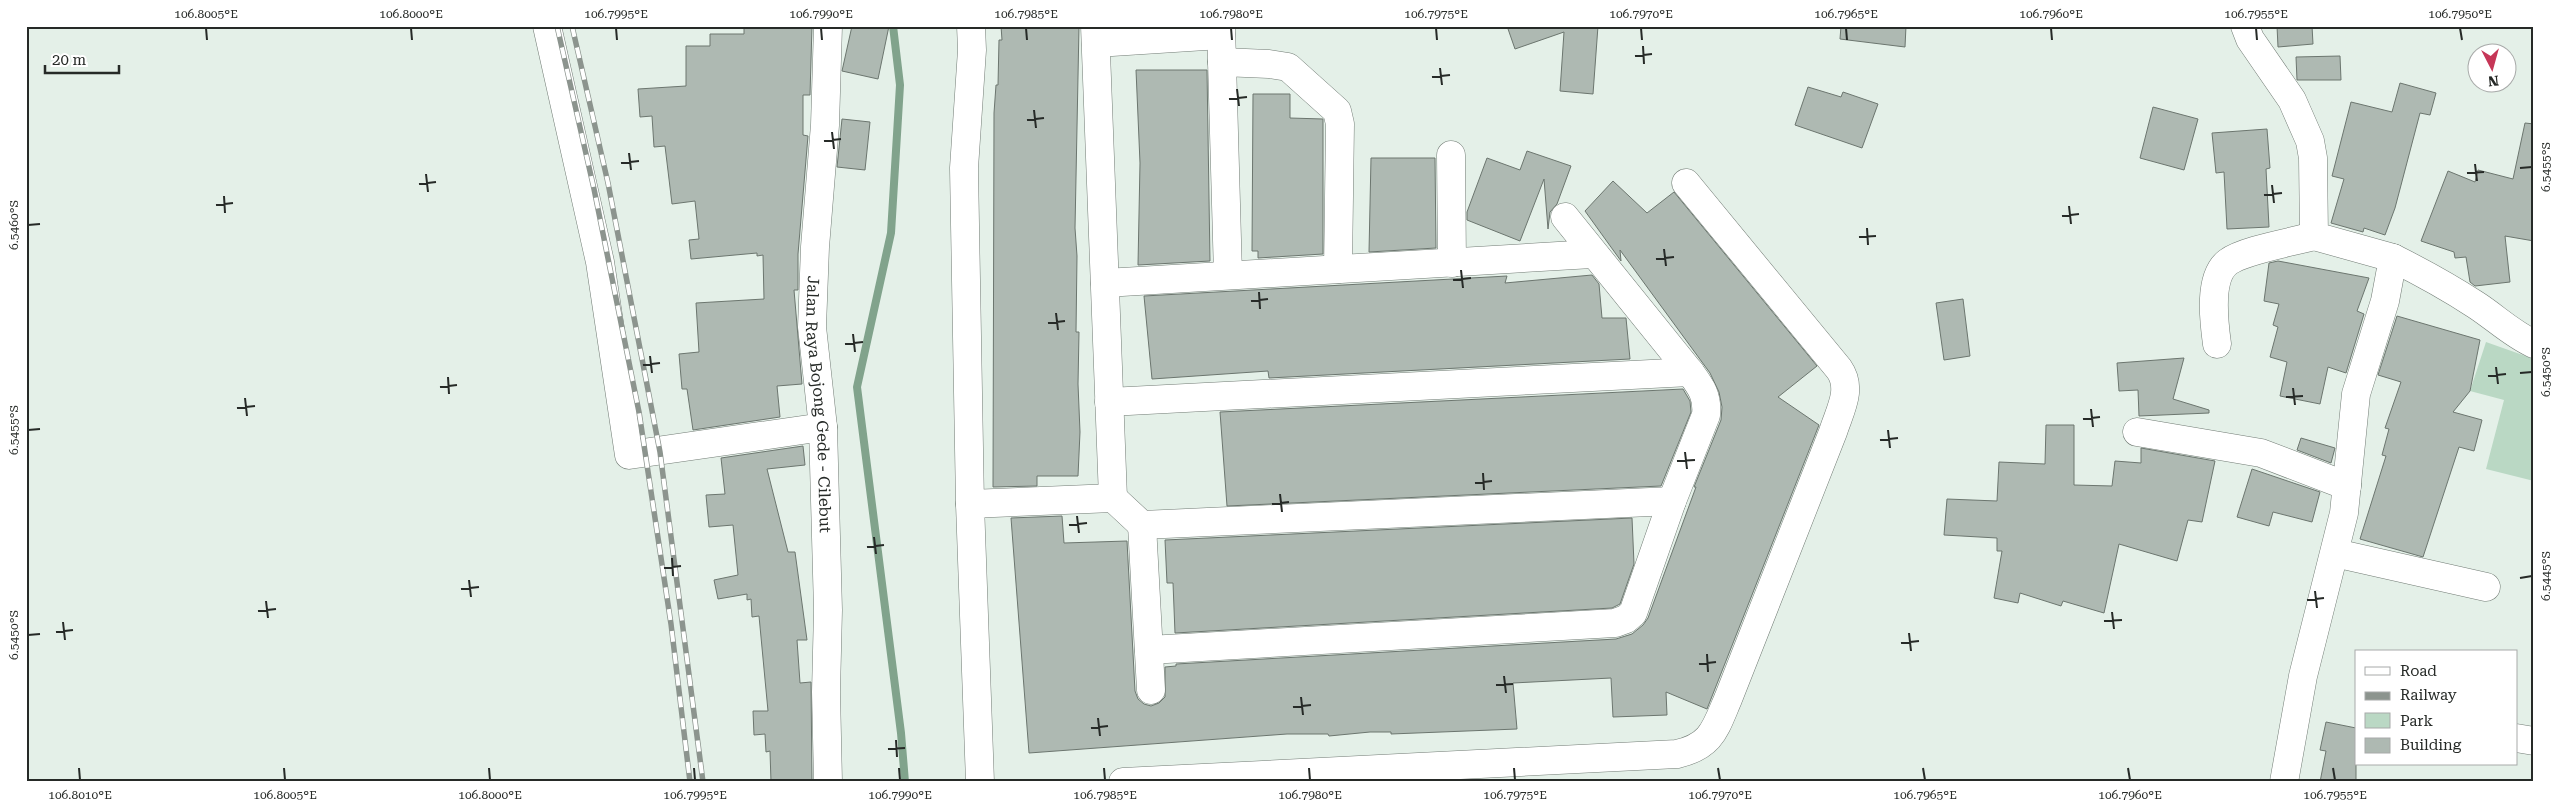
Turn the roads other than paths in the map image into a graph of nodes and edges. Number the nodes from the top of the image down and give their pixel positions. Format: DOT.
graph roads {
  1 [pos="547,26"];
  2 [pos="828,26"];
  3 [pos="971,26"];
  4 [pos="2245,26"];
  5 [pos="1221,30"];
  6 [pos="1095,34"];
  7 [pos="1222,62"];
  8 [pos="1451,155"];
  9 [pos="1686,182"];
  10 [pos="1565,218"];
  11 [pos="2314,236"];
  12 [pos="1592,254"];
  13 [pos="2393,258"];
  14 [pos="1452,262"];
  15 [pos="1338,269"];
  16 [pos="1228,275"];
  17 [pos="1105,283"];
  18 [pos="2529,335"];
  19 [pos="2217,344"];
  20 [pos="1690,372"];
  21 [pos="1109,402"];
  22 [pos="823,428"];
  23 [pos="2137,432"];
  24 [pos="2347,486"];
  25 [pos="1113,498"];
  26 [pos="1672,501"];
  27 [pos="970,504"];
  28 [pos="1142,525"];
  29 [pos="2335,553"];
  30 [pos="2486,588"];
  31 [pos="1149,650"];
  32 [pos="1151,690"];
  33 [pos="2518,738"];
  34 [pos="2534,741"];
  35 [pos="828,782"];
  36 [pos="980,782"];
  37 [pos="1124,782"];
  38 [pos="2284,782"];
  1 -- 22 [label="street"];
  2 -- 22 [label="street, Jalan Raya Bojong Gede - Cilebut"];
  3 -- 27 [label="street"];
  4 -- 11 [label="street"];
  5 -- 6 [label="street"];
  5 -- 7 [label="street"];
  6 -- 17 [label="street"];
  7 -- 15 [label="street"];
  7 -- 16 [label="street"];
  8 -- 14 [label="street"];
  9 -- 37 [label="street"];
  10 -- 12 [label="street"];
  11 -- 13 [label="street"];
  11 -- 19 [label="street"];
  12 -- 14 [label="street"];
  12 -- 20 [label="street"];
  13 -- 18 [label="street"];
  13 -- 24 [label="street"];
  14 -- 15 [label="street"];
  15 -- 16 [label="street"];
  16 -- 17 [label="street"];
  17 -- 21 [label="street"];
  20 -- 21 [label="street"];
  20 -- 26 [label="street"];
  21 -- 25 [label="street"];
  22 -- 35 [label="street, Jalan Raya Bojong Gede - Cilebut"];
  23 -- 24 [label="street"];
  24 -- 29 [label="street"];
  25 -- 27 [label="street"];
  25 -- 28 [label="street"];
  26 -- 28 [label="street"];
  26 -- 31 [label="street"];
  27 -- 36 [label="street"];
  28 -- 31 [label="street"];
  29 -- 30 [label="street"];
  29 -- 38 [label="street"];
  31 -- 32 [label="street"];
  33 -- 34 [label="street"];
}
